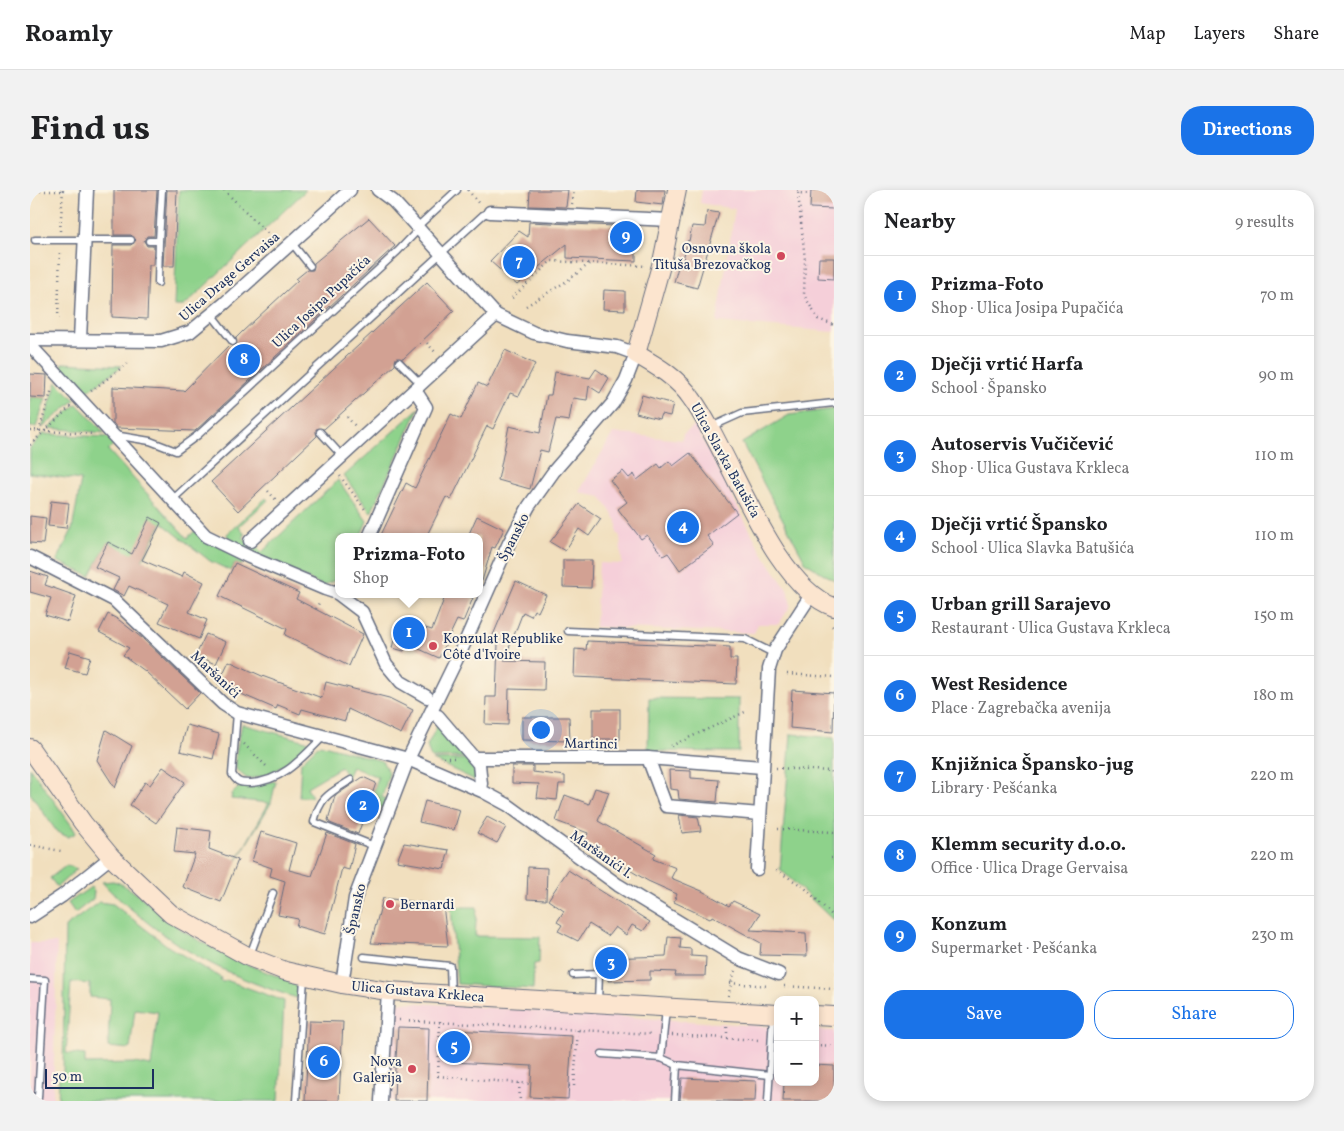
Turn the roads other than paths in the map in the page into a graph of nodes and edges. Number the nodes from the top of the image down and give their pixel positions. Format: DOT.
graph roads {
  1 [pos="87,190"];
  2 [pos="162,190"];
  3 [pos="350,190"];
  4 [pos="378,190"];
  5 [pos="457,190"];
  6 [pos="677,190"];
  7 [pos="488,212"];
  8 [pos="671,220"];
  9 [pos="418,228"];
  10 [pos="85,239"];
  11 [pos="34,240"];
  12 [pos="131,240"];
  13 [pos="149,241"];
  14 [pos="160,241"];
  15 [pos="291,242"];
  16 [pos="441,254"];
  17 [pos="310,266"];
  18 [pos="158,283"];
  19 [pos="211,314"];
  20 [pos="496,315"];
  21 [pos="80,339"];
  22 [pos="30,340"];
  23 [pos="233,342"];
  24 [pos="30,345"];
  25 [pos="636,354"];
  26 [pos="399,362"];
  27 [pos="418,387"];
  28 [pos="834,403"];
  29 [pos="710,428"];
  30 [pos="320,432"];
  31 [pos="113,435"];
  32 [pos="337,460"];
  33 [pos="172,500"];
  34 [pos="371,533"];
  35 [pos="250,541"];
  36 [pos="30,557"];
  37 [pos="335,591"];
  38 [pos="812,595"];
  39 [pos="345,598"];
  40 [pos="834,607"];
  41 [pos="568,631"];
  42 [pos="773,653"];
  43 [pos="427,697"];
  44 [pos="237,713"];
  45 [pos="438,716"];
  46 [pos="324,736"];
  47 [pos="30,748"];
  48 [pos="474,758"];
  49 [pos="648,758"];
  50 [pos="408,759"];
  51 [pos="762,767"];
  52 [pos="351,780"];
  53 [pos="481,784"];
  54 [pos="760,814"];
  55 [pos="374,846"];
  56 [pos="111,857"];
  57 [pos="757,869"];
  58 [pos="273,893"];
  59 [pos="30,917"];
  60 [pos="249,956"];
  61 [pos="364,957"];
  62 [pos="779,974"];
  63 [pos="573,975"];
  64 [pos="304,976"];
  65 [pos="30,979"];
  66 [pos="342,984"];
  67 [pos="388,991"];
  68 [pos="451,994"];
  69 [pos="598,1004"];
  70 [pos="666,1007"];
  71 [pos="774,1013"];
  72 [pos="819,1015"];
  73 [pos="834,1016"];
  74 [pos="774,1034"];
  75 [pos="602,1054"];
  76 [pos="661,1058"];
  77 [pos="677,1065"];
  78 [pos="770,1075"];
  79 [pos="30,1097"];
  80 [pos="296,1101"];
  81 [pos="381,1101"];
  82 [pos="675,1101"];
  83 [pos="768,1101"];
  1 -- 10 [label="street"];
  2 -- 14 [label="lane"];
  3 -- 15 [label="street, Ulica Drage Gervaisa"];
  4 -- 9 [label="street, Ulica Slavka Batušića"];
  5 -- 9 [label="lane"];
  6 -- 8 [label="street, Špansko"];
  7 -- 8 [label="street"];
  7 -- 16 [label="lane"];
  8 -- 25 [label="street, Špansko"];
  9 -- 16 [label="street, Ulica Slavka Batušića"];
  9 -- 31 [label="lane, Ulica Josipa Pupačića"];
  10 -- 11 [label="lane"];
  10 -- 12 [label="lane"];
  10 -- 21 [label="street"];
  13 -- 14 [label="lane"];
  14 -- 18 [label="lane"];
  15 -- 17 [label="lane"];
  15 -- 19 [label="street, Ulica Drage Gervaisa"];
  16 -- 20 [label="street, Ulica Slavka Batušića"];
  16 -- 33 [label="lane"];
  19 -- 21 [label="street, Ulica Drage Gervaisa"];
  19 -- 23 [label="lane"];
  20 -- 25 [label="street, Ulica Slavka Batušića"];
  20 -- 27 [label="street"];
  21 -- 22 [label="street, Ulica Drage Gervaisa"];
  24 -- 31 [label="street"];
  25 -- 29 [label="street, Ulica Slavka Batušića"];
  25 -- 50 [label="street, Špansko"];
  26 -- 27 [label="lane"];
  27 -- 32 [label="street"];
  27 -- 34 [label="street"];
  28 -- 29 [label="lane"];
  29 -- 38 [label="street, Ulica Slavka Batušića"];
  30 -- 32 [label="lane"];
  31 -- 33 [label="street"];
  32 -- 35 [label="street"];
  33 -- 37 [label="street"];
  36 -- 44 [label="street, Maršanići"];
  38 -- 40 [label="street, Ulica Slavka Batušića"];
  38 -- 42 [label="street"];
  39 -- 43 [label="street"];
  41 -- 42 [label="lane"];
  42 -- 51 [label="street"];
  44 -- 46 [label="street, Maršanići"];
  44 -- 46 [label="lane"];
  45 -- 48 [label="street"];
  46 -- 50 [label="street, Maršanići"];
  47 -- 56 [label="street, Ulica Gustava Krkleca"];
  48 -- 49 [label="street, Martinci"];
  48 -- 53 [label="street"];
  49 -- 51 [label="street, Martinci"];
  49 -- 54 [label="street"];
  50 -- 55 [label="street, Špansko"];
  50 -- 62 [label="street, Maršanići I."];
  51 -- 54 [label="street"];
  52 -- 55 [label="lane"];
  54 -- 57 [label="street"];
  55 -- 66 [label="street, Špansko"];
  56 -- 59 [label="street"];
  56 -- 60 [label="street, Ulica Gustava Krkleca"];
  58 -- 60 [label="lane"];
  60 -- 64 [label="street, Ulica Gustava Krkleca"];
  61 -- 68 [label="lane"];
  63 -- 69 [label="lane"];
  64 -- 66 [label="street, Ulica Gustava Krkleca"];
  64 -- 80 [label="lane"];
  65 -- 79 [label="lane"];
  66 -- 67 [label="street, Ulica Gustava Krkleca"];
  67 -- 68 [label="street, Ulica Gustava Krkleca"];
  67 -- 81 [label="street"];
  68 -- 69 [label="street, Ulica Gustava Krkleca"];
  69 -- 70 [label="street, Ulica Gustava Krkleca"];
  70 -- 71 [label="street, Ulica Gustava Krkleca"];
  70 -- 76 [label="lane"];
  72 -- 73 [label="street"];
  74 -- 78 [label="lane"];
  75 -- 76 [label="lane"];
  76 -- 77 [label="lane"];
  77 -- 78 [label="lane"];
  77 -- 82 [label="lane"];
  78 -- 83 [label="lane"];
}
